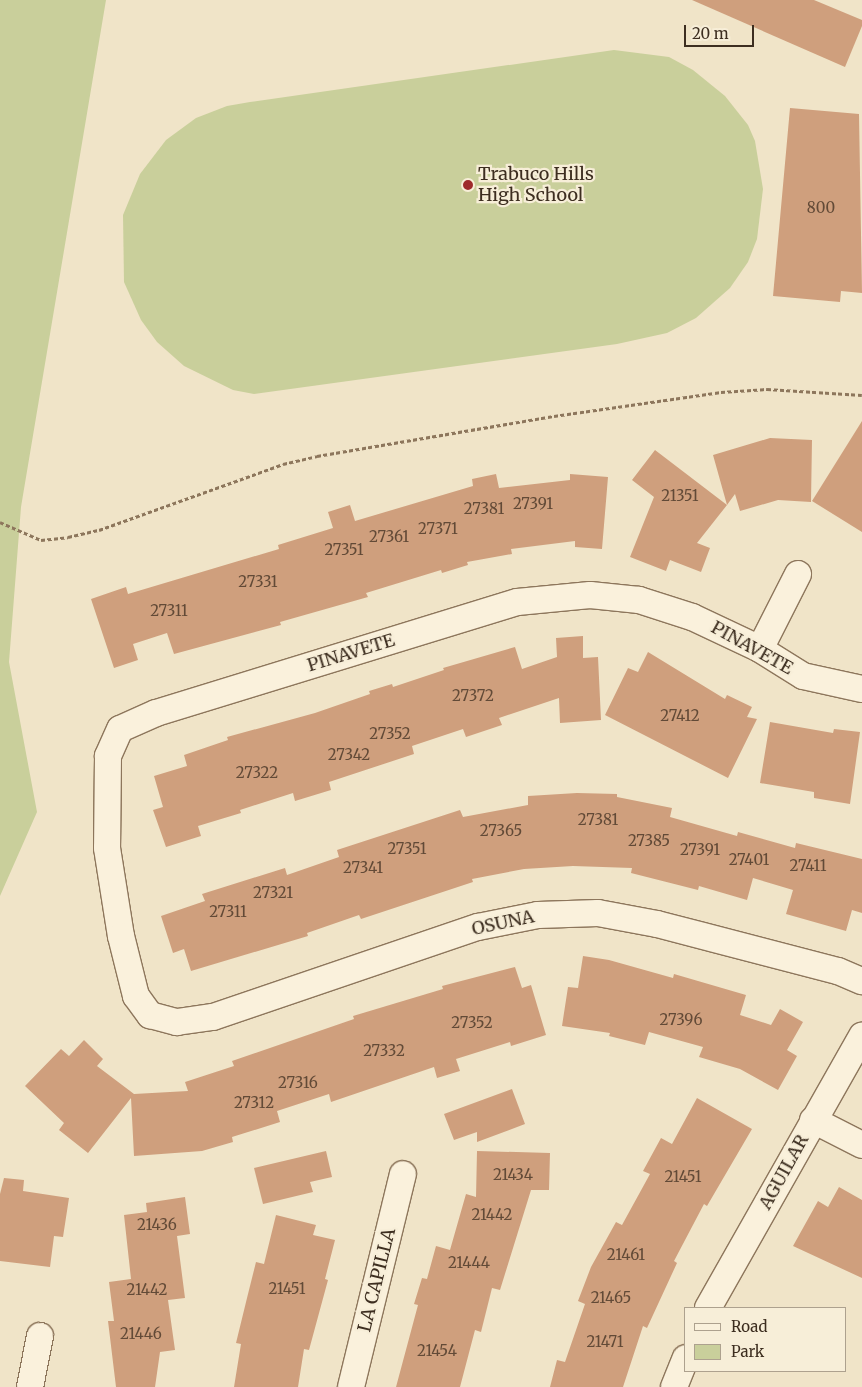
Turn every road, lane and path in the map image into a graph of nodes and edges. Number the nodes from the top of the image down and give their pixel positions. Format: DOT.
graph roads {
  1 [pos="862,395"];
  2 [pos="0,522"];
  3 [pos="798,574"];
  4 [pos="760,649"];
  5 [pos="862,689"];
  6 [pos="862,981"];
  7 [pos="150,1015"];
  8 [pos="862,1036"];
  9 [pos="812,1120"];
  10 [pos="862,1145"];
  11 [pos="403,1174"];
  12 [pos="709,1307"];
  13 [pos="40,1336"];
  14 [pos="684,1363"];
  15 [pos="30,1387"];
  16 [pos="351,1387"];
  17 [pos="674,1387"];
  1 -- 2 [label="path"];
  3 -- 4 [label="street"];
  4 -- 5 [label="street, PINAVETE"];
  4 -- 7 [label="street, PINAVETE"];
  6 -- 7 [label="street, OSUNA"];
  8 -- 9 [label="street, AGUILAR"];
  9 -- 10 [label="street"];
  9 -- 12 [label="street, AGUILAR"];
  11 -- 16 [label="street, LA CAPILLA"];
  13 -- 15 [label="street"];
  14 -- 17 [label="street"];
}
